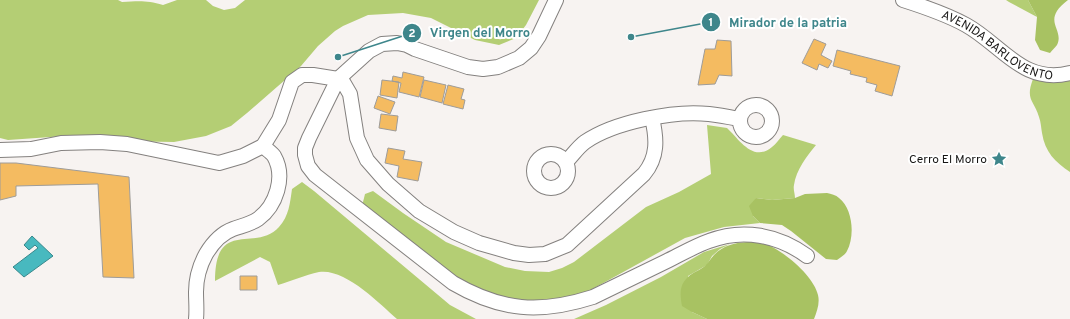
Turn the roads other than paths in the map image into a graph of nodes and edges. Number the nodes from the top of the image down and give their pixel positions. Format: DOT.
graph roads {
  1 [pos="556,0"];
  2 [pos="903,0"];
  3 [pos="1070,73"];
  4 [pos="338,79"];
  5 [pos="652,118"];
  6 [pos="740,119"];
  7 [pos="263,146"];
  8 [pos="0,150"];
  9 [pos="566,162"];
  10 [pos="807,256"];
  11 [pos="196,319"];
  1 -- 4 [label="street"];
  2 -- 3 [label="street, AVENIDA BARLOVENTO"];
  4 -- 5 [label="street"];
  4 -- 7 [label="street"];
  4 -- 10 [label="street"];
  5 -- 6 [label="street"];
  5 -- 9 [label="street"];
  7 -- 8 [label="street"];
  7 -- 11 [label="street"];
}
